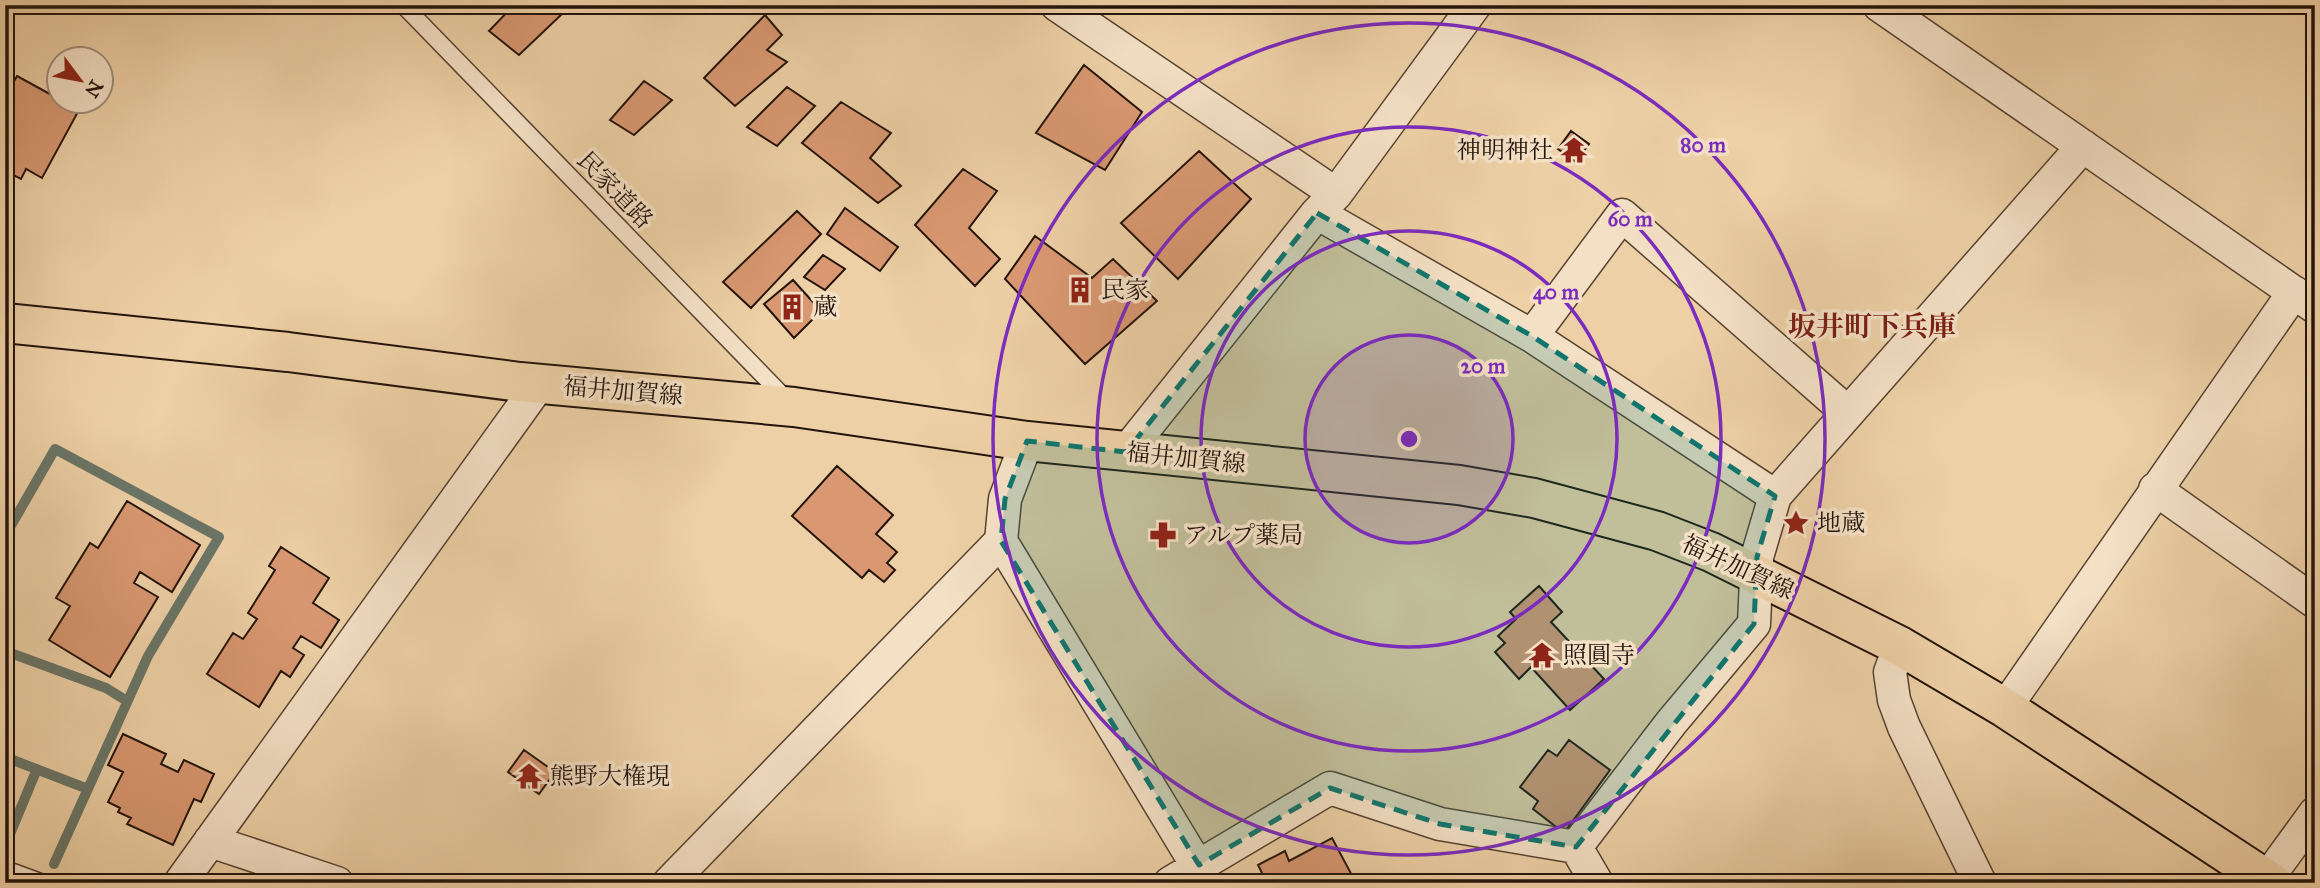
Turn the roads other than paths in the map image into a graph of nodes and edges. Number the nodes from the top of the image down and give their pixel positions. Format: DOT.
graph roads {
  1 [pos="402,5"];
  2 [pos="1057,5"];
  3 [pos="1475,5"];
  4 [pos="1879,5"];
  5 [pos="2083,146"];
  6 [pos="1326,203"];
  7 [pos="2304,299"];
  8 [pos="5,323"];
  9 [pos="1532,336"];
  10 [pos="540,383"];
  11 [pos="794,407"];
  12 [pos="1847,412"];
  13 [pos="1027,441"];
  14 [pos="1126,452"];
  15 [pos="2155,489"];
  16 [pos="1775,496"];
  17 [pos="1001,541"];
  18 [pos="1756,573"];
  19 [pos="2315,602"];
  20 [pos="1900,646"];
  21 [pos="2006,708"];
  22 [pos="2315,813"];
  23 [pos="210,841"];
  24 [pos="1576,847"];
  25 [pos="5,869"];
  26 [pos="1203,874"];
  27 [pos="2267,881"];
  28 [pos="43,883"];
  29 [pos="180,883"];
  30 [pos="337,883"];
  31 [pos="669,883"];
  32 [pos="1170,883"];
  33 [pos="1597,883"];
  34 [pos="1980,883"];
  1 -- 11 [label="lane, 民家道路"];
  2 -- 6 [label="street"];
  3 -- 6 [label="street"];
  4 -- 5 [label="street"];
  5 -- 7 [label="street"];
  5 -- 12 [label="street"];
  6 -- 9 [label="street"];
  6 -- 14 [label="street"];
  7 -- 15 [label="street"];
  8 -- 10 [label="main road, 福井加賀線"];
  9 -- 12 [label="street"];
  9 -- 16 [label="street"];
  10 -- 11 [label="main road, 福井加賀線"];
  10 -- 23 [label="street"];
  11 -- 13 [label="main road, 福井加賀線"];
  12 -- 16 [label="street"];
  13 -- 14 [label="main road, 福井加賀線"];
  13 -- 17 [label="street"];
  14 -- 18 [label="main road, 福井加賀線"];
  15 -- 19 [label="street"];
  15 -- 21 [label="street"];
  16 -- 18 [label="street"];
  17 -- 26 [label="street"];
  17 -- 31 [label="street"];
  18 -- 20 [label="main road, 福井加賀線"];
  18 -- 24 [label="street"];
  20 -- 21 [label="main road, 福井加賀線"];
  20 -- 34 [label="street"];
  21 -- 27 [label="main road, 福井加賀線"];
  22 -- 27 [label="street"];
  23 -- 29 [label="street"];
  23 -- 30 [label="street"];
  24 -- 26 [label="street"];
  24 -- 33 [label="street"];
  25 -- 28 [label="lane"];
  26 -- 32 [label="street"];
}
